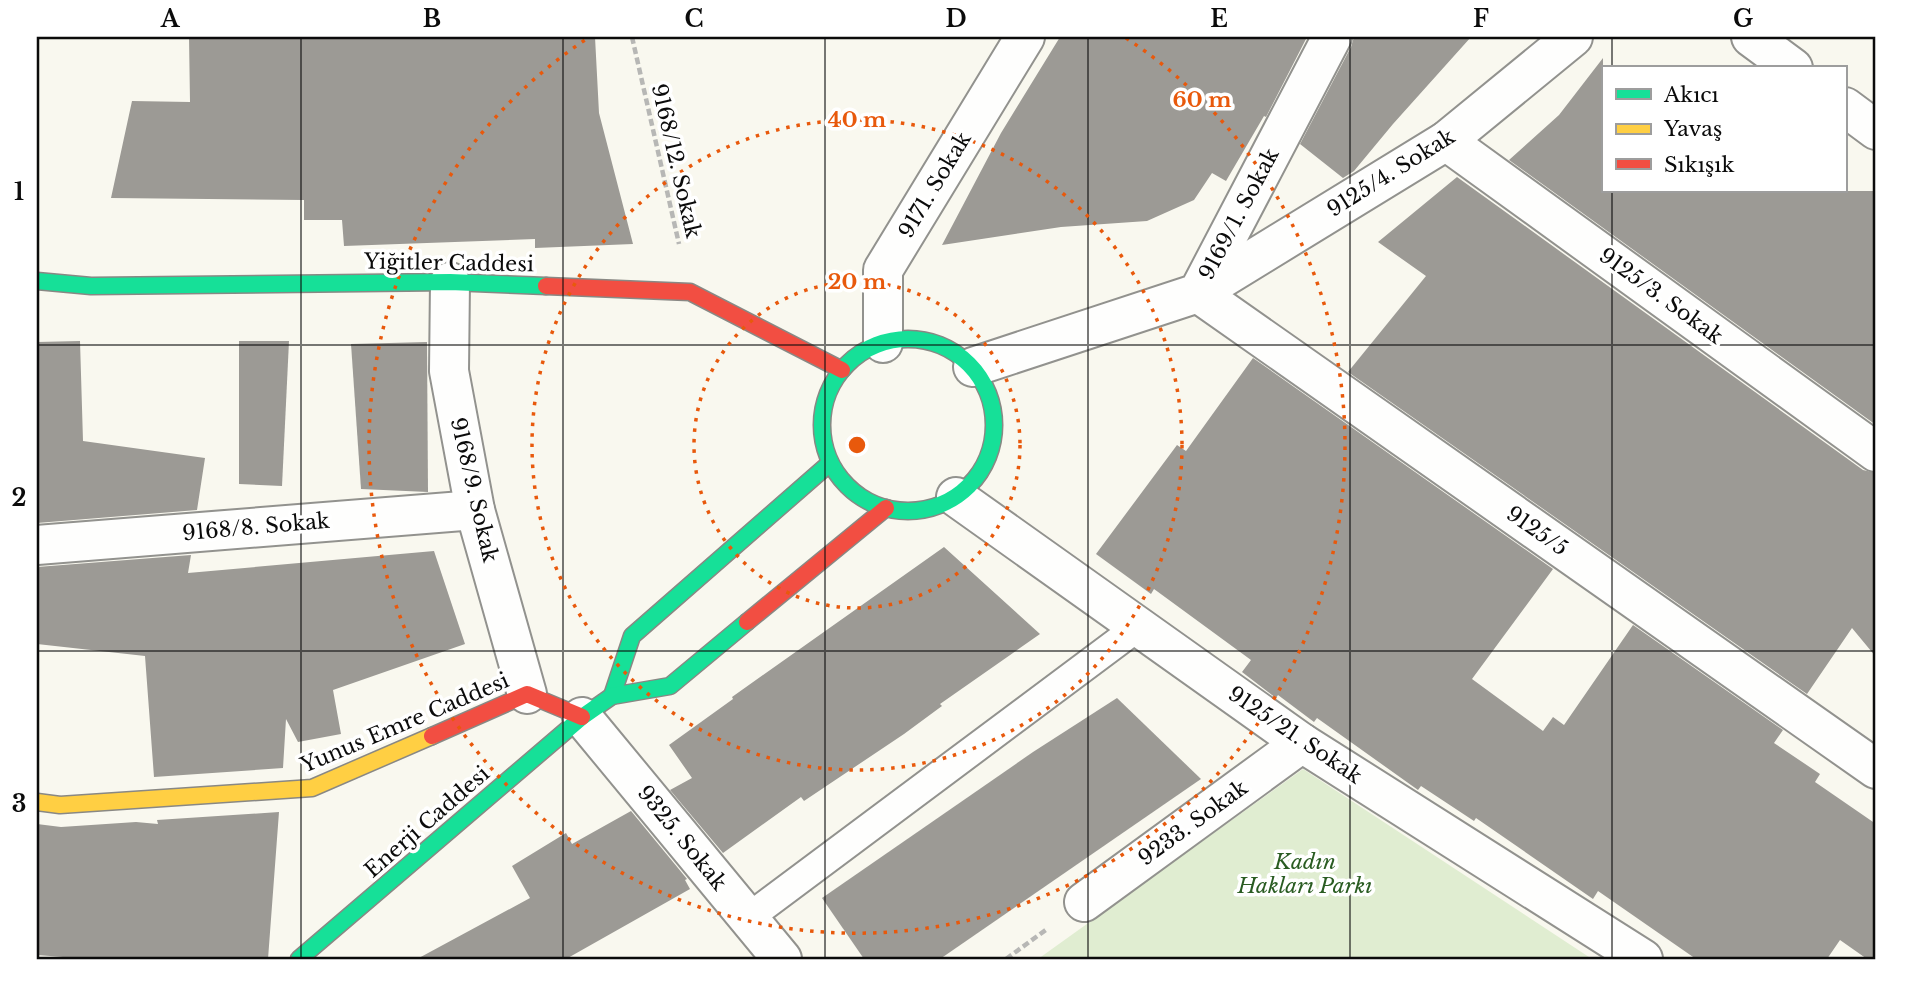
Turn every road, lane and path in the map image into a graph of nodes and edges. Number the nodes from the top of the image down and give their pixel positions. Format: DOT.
graph roads {
  1 [pos="632,37"];
  2 [pos="1025,37"];
  3 [pos="1332,37"];
  4 [pos="1573,37"];
  5 [pos="1751,37"];
  6 [pos="1790,66"];
  7 [pos="1846,108"];
  8 [pos="1876,130"];
  9 [pos="1446,141"];
  10 [pos="37,281"];
  11 [pos="450,282"];
  12 [pos="690,292"];
  13 [pos="1198,293"];
  14 [pos="883,343"];
  15 [pos="973,368"];
  16 [pos="842,370"];
  17 [pos="1876,452"];
  18 [pos="830,463"];
  19 [pos="956,497"];
  20 [pos="886,508"];
  21 [pos="475,510"];
  22 [pos="37,545"];
  23 [pos="1139,626"];
  24 [pos="527,694"];
  25 [pos="597,706"];
  26 [pos="1302,743"];
  27 [pos="1876,769"];
  28 [pos="37,802"];
  29 [pos="1084,902"];
  30 [pos="748,918"];
  31 [pos="299,959"];
  32 [pos="782,959"];
  33 [pos="1643,959"];
  1 -- 12 [label="path, 9168/12. Sokak"];
  2 -- 14 [label="street, 9171. Sokak"];
  3 -- 13 [label="street, 9169/1. Sokak"];
  4 -- 9 [label="street, 9125/4. Sokak"];
  5 -- 6 [label="street"];
  7 -- 8 [label="street"];
  9 -- 13 [label="street, 9125/4. Sokak"];
  9 -- 17 [label="street, 9125/3. Sokak"];
  10 -- 11 [label="main road, Yiğitler Caddesi"];
  11 -- 12 [label="main road, Yiğitler Caddesi"];
  11 -- 21 [label="street, 9168/9. Sokak"];
  12 -- 16 [label="main road, Yiğitler Caddesi"];
  13 -- 15 [label="street, 9169/1. Sokak"];
  13 -- 27 [label="street, 9125/5"];
  14 -- 15 [label="main road"];
  14 -- 16 [label="main road"];
  15 -- 19 [label="main road"];
  16 -- 18 [label="main road"];
  18 -- 20 [label="main road"];
  18 -- 25 [label="main road"];
  19 -- 20 [label="main road"];
  19 -- 23 [label="street, 9125/21. Sokak"];
  20 -- 25 [label="main road"];
  21 -- 22 [label="street, 9168/8. Sokak"];
  21 -- 24 [label="street, 9168/9. Sokak"];
  23 -- 26 [label="street, 9125/21. Sokak"];
  23 -- 30 [label="lane"];
  24 -- 25 [label="main road, Yunus Emre Caddesi"];
  24 -- 28 [label="main road, Yunus Emre Caddesi"];
  25 -- 30 [label="street, 9325. Sokak"];
  25 -- 31 [label="main road, Enerji Caddesi"];
  26 -- 29 [label="street, 9233. Sokak"];
  26 -- 33 [label="street, 9125/21. Sokak"];
  30 -- 32 [label="street, 9325. Sokak"];
}
